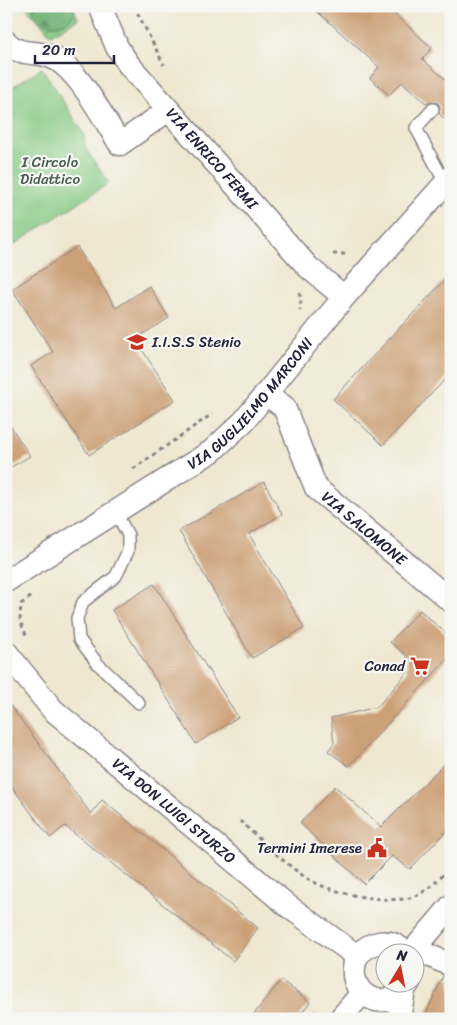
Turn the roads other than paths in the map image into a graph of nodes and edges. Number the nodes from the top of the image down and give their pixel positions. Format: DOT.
graph roads {
  1 [pos="100,6"];
  2 [pos="12,54"];
  3 [pos="433,109"];
  4 [pos="167,110"];
  5 [pos="448,180"];
  6 [pos="344,297"];
  7 [pos="266,394"];
  8 [pos="115,511"];
  9 [pos="6,581"];
  10 [pos="451,601"];
  11 [pos="6,652"];
  12 [pos="139,703"];
  13 [pos="451,906"];
  14 [pos="419,942"];
  15 [pos="374,945"];
  16 [pos="357,956"];
  17 [pos="424,956"];
  18 [pos="451,965"];
  19 [pos="399,992"];
  20 [pos="406,992"];
  21 [pos="362,993"];
  22 [pos="340,1019"];
  23 [pos="399,1019"];
  1 -- 4 [label="street, VIA ENRICO FERMI"];
  2 -- 4 [label="street"];
  3 -- 5 [label="lane"];
  4 -- 6 [label="street, VIA ENRICO FERMI"];
  5 -- 6 [label="street, VIA GUGLIELMO MARCONI"];
  6 -- 7 [label="street, VIA GUGLIELMO MARCONI"];
  7 -- 8 [label="street, VIA GUGLIELMO MARCONI"];
  7 -- 10 [label="street, VIA SALOMONE"];
  8 -- 9 [label="street, VIA GUGLIELMO MARCONI"];
  8 -- 12 [label="lane"];
  11 -- 16 [label="street, VIA DON LUIGI STURZO"];
  13 -- 14 [label="street"];
  15 -- 16 [label="street"];
  16 -- 21 [label="street"];
  17 -- 18 [label="street"];
  19 -- 21 [label="street"];
  20 -- 23 [label="street"];
  21 -- 22 [label="street"];
}
